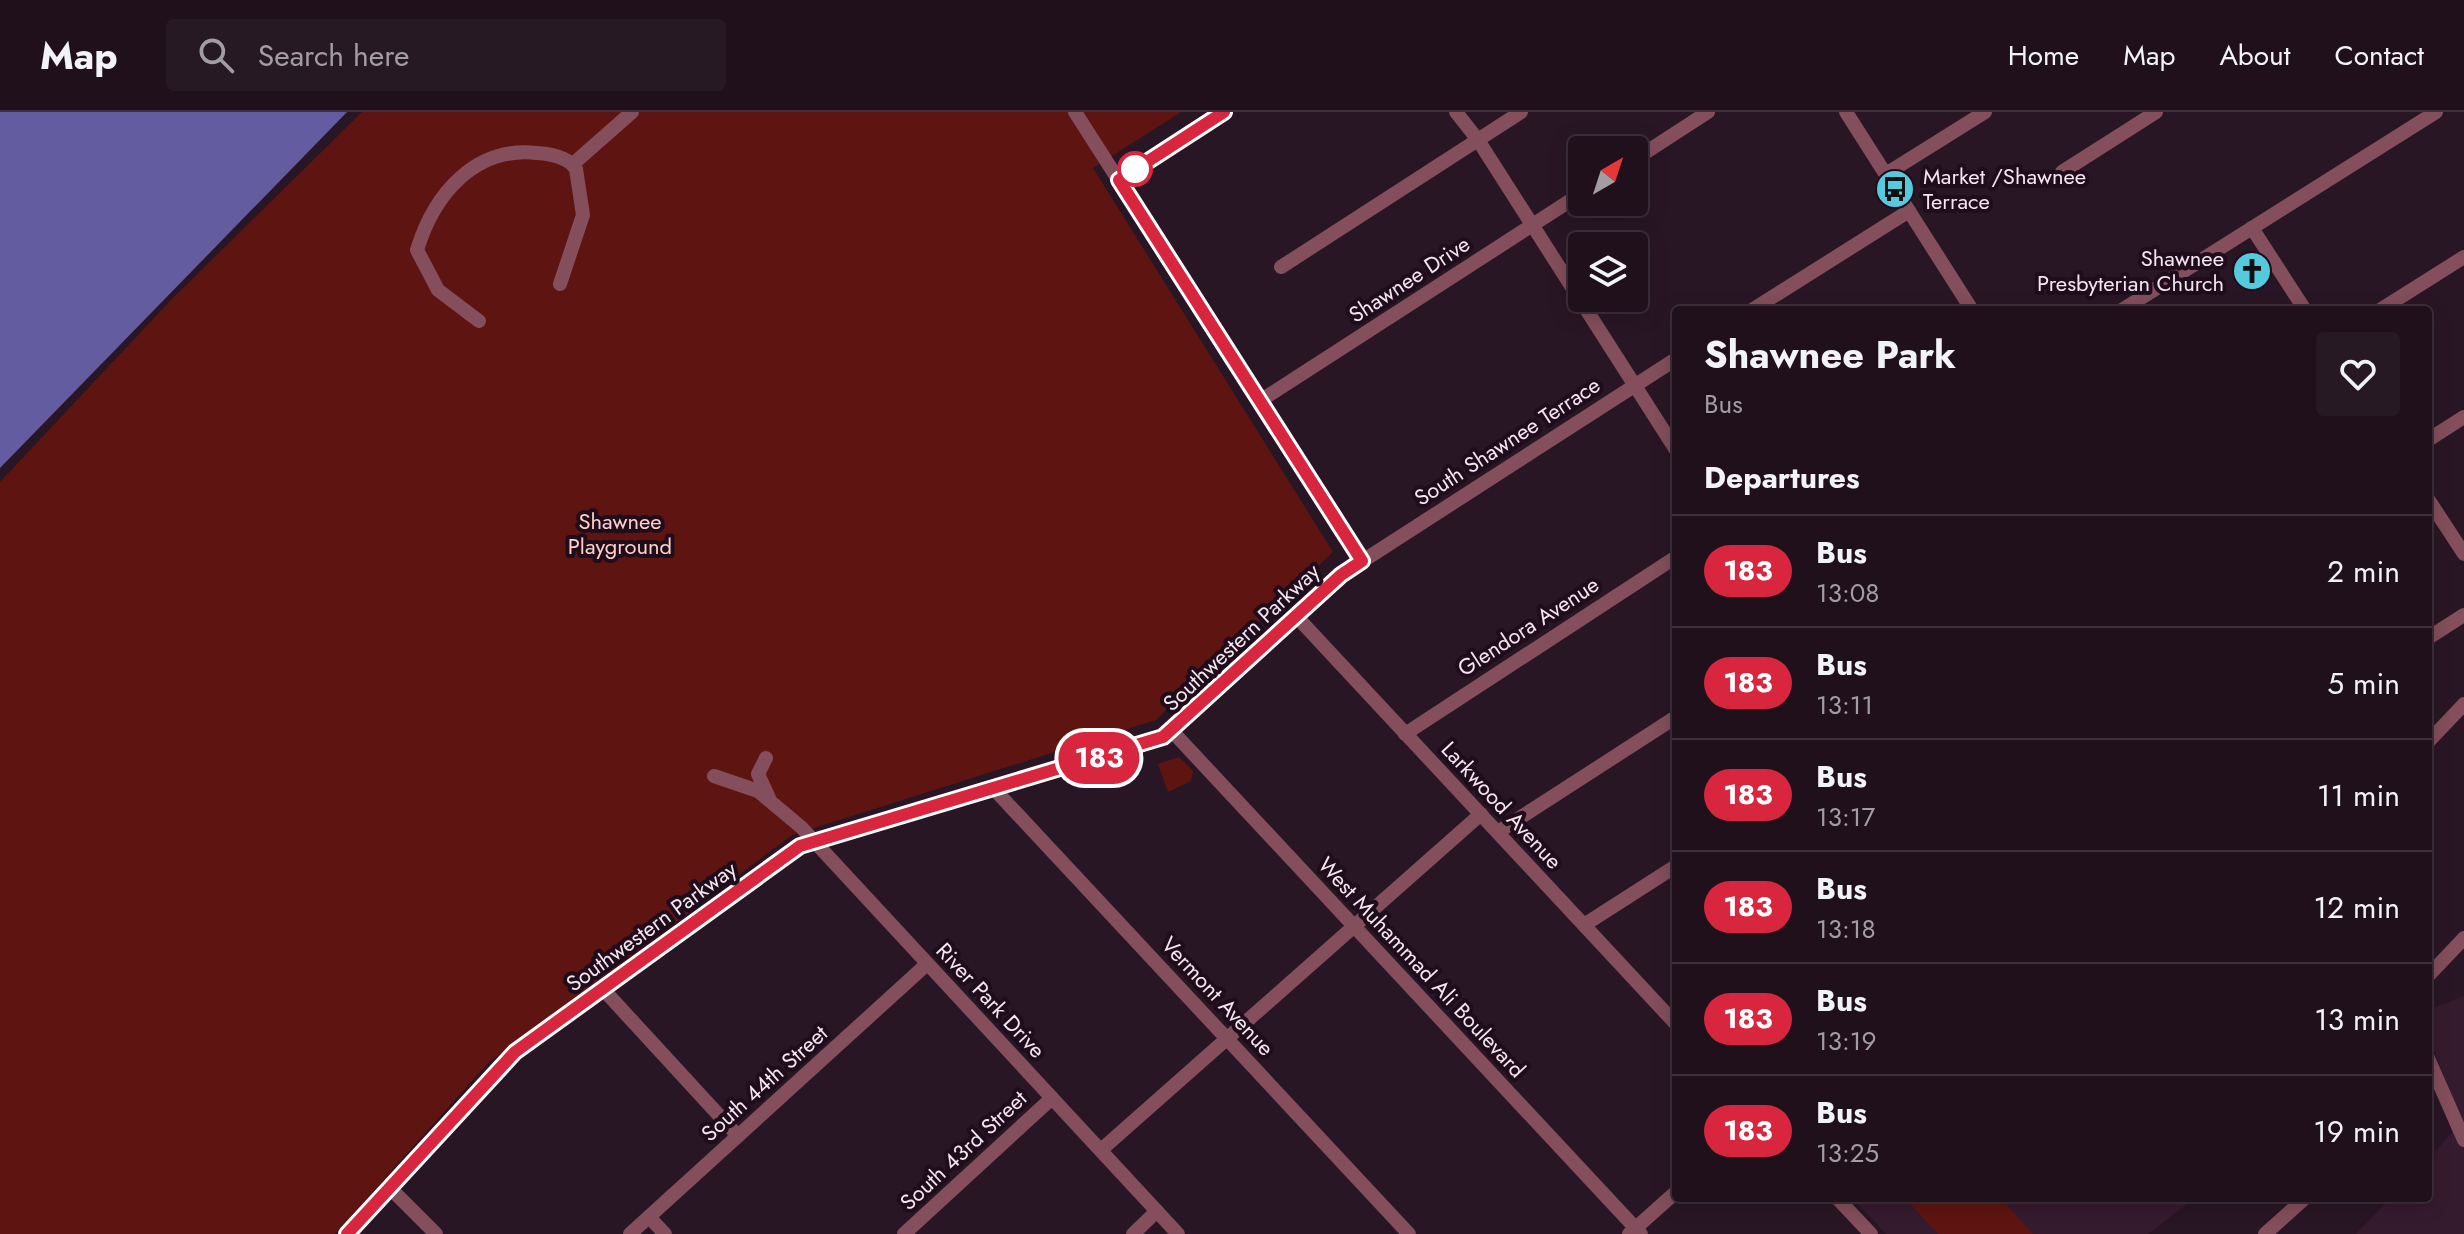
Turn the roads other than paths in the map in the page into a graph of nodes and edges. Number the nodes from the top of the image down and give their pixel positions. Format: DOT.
graph roads {
  1 [pos="632,112"];
  2 [pos="1075,112"];
  3 [pos="1224,112"];
  4 [pos="1456,112"];
  5 [pos="1521,112"];
  6 [pos="1708,112"];
  7 [pos="1846,112"];
  8 [pos="1985,112"];
  9 [pos="2156,112"];
  10 [pos="2436,112"];
  11 [pos="1478,140"];
  12 [pos="1648,151"];
  13 [pos="573,164"];
  14 [pos="2062,172"];
  15 [pos="1886,174"];
  16 [pos="1119,180"];
  17 [pos="1568,202"];
  18 [pos="1909,211"];
  19 [pos="1532,225"];
  20 [pos="2252,228"];
  21 [pos="2464,257"];
  22 [pos="1281,267"];
  23 [pos="560,284"];
  24 [pos="1758,306"];
  25 [pos="1969,306"];
  26 [pos="2128,306"];
  27 [pos="2302,306"];
  28 [pos="2386,306"];
  29 [pos="479,321"];
  30 [pos="1672,362"];
  31 [pos="1635,385"];
  32 [pos="1260,401"];
  33 [pos="2464,417"];
  34 [pos="2432,437"];
  35 [pos="1672,444"];
  36 [pos="2433,518"];
  37 [pos="2464,554"];
  38 [pos="1672,560"];
  39 [pos="1362,561"];
  40 [pos="2464,615"];
  41 [pos="1296,616"];
  42 [pos="2432,635"];
  43 [pos="2464,704"];
  44 [pos="1672,720"];
  45 [pos="1172,731"];
  46 [pos="1405,734"];
  47 [pos="2432,738"];
  48 [pos="766,758"];
  49 [pos="714,776"];
  50 [pos="994,789"];
  51 [pos="769,798"];
  52 [pos="1481,814"];
  53 [pos="1498,832"];
  54 [pos="814,841"];
  55 [pos="1672,869"];
  56 [pos="1584,925"];
  57 [pos="1354,926"];
  58 [pos="2464,938"];
  59 [pos="927,964"];
  60 [pos="2432,972"];
  61 [pos="602,988"];
  62 [pos="1672,1020"];
  63 [pos="1227,1038"];
  64 [pos="2432,1083"];
  65 [pos="1052,1098"];
  66 [pos="738,1136"];
  67 [pos="2464,1140"];
  68 [pos="1101,1150"];
  69 [pos="389,1187"];
  70 [pos="1672,1196"];
  71 [pos="1841,1202"];
  72 [pos="2301,1202"];
  73 [pos="1157,1211"];
  74 [pos="649,1217"];
  75 [pos="1635,1232"];
  76 [pos="347,1234"];
  77 [pos="436,1234"];
  78 [pos="630,1234"];
  79 [pos="665,1234"];
  80 [pos="904,1234"];
  81 [pos="1133,1234"];
  82 [pos="1178,1234"];
  83 [pos="1409,1234"];
  84 [pos="1871,1234"];
  85 [pos="2265,1234"];
  1 -- 13 [label="street"];
  2 -- 16 [label="street"];
  3 -- 16 [label="street"];
  4 -- 11 [label="street"];
  5 -- 11 [label="street"];
  6 -- 12 [label="street"];
  7 -- 15 [label="street"];
  8 -- 15 [label="street"];
  9 -- 14 [label="street"];
  10 -- 20 [label="street"];
  11 -- 19 [label="street"];
  11 -- 22 [label="street"];
  13 -- 23 [label="street"];
  13 -- 29 [label="street"];
  15 -- 18 [label="street"];
  16 -- 32 [label="street"];
  17 -- 19 [label="street, Shawnee Drive"];
  18 -- 24 [label="street"];
  18 -- 25 [label="street"];
  19 -- 31 [label="street"];
  19 -- 32 [label="street, Shawnee Drive"];
  20 -- 26 [label="street"];
  20 -- 27 [label="street"];
  21 -- 28 [label="street"];
  30 -- 31 [label="street, South Shawnee Terrace"];
  31 -- 35 [label="street"];
  31 -- 39 [label="street, South Shawnee Terrace"];
  32 -- 39 [label="street"];
  33 -- 34 [label="street"];
  36 -- 37 [label="street"];
  38 -- 46 [label="street, Glendora Avenue"];
  39 -- 41 [label="street, Southwestern Parkway"];
  40 -- 42 [label="street"];
  41 -- 45 [label="street, Southwestern Parkway"];
  41 -- 46 [label="street, Larkwood Avenue"];
  43 -- 47 [label="street"];
  44 -- 53 [label="street"];
  45 -- 50 [label="street, Southwestern Parkway"];
  45 -- 57 [label="street, West Muhammad Ali Boulevard"];
  46 -- 52 [label="street, Larkwood Avenue"];
  48 -- 51 [label="street"];
  49 -- 51 [label="street, River Park Drive"];
  50 -- 54 [label="street, Southwestern Parkway"];
  50 -- 63 [label="street, Vermont Avenue"];
  51 -- 54 [label="street, River Park Drive"];
  52 -- 53 [label="street, Larkwood Avenue"];
  52 -- 57 [label="street"];
  53 -- 56 [label="street, Larkwood Avenue"];
  54 -- 59 [label="street, River Park Drive"];
  54 -- 61 [label="street, Southwestern Parkway"];
  55 -- 56 [label="street"];
  56 -- 62 [label="street, Larkwood Avenue"];
  57 -- 63 [label="street"];
  57 -- 75 [label="street, West Muhammad Ali Boulevard"];
  58 -- 60 [label="street"];
  59 -- 65 [label="street, River Park Drive"];
  59 -- 66 [label="street, South 44th Street"];
  61 -- 66 [label="street"];
  61 -- 69 [label="street, Southwestern Parkway"];
  63 -- 68 [label="street"];
  63 -- 83 [label="street, Vermont Avenue"];
  64 -- 67 [label="street"];
  65 -- 68 [label="street, River Park Drive"];
  65 -- 80 [label="street, South 43rd Street"];
  66 -- 74 [label="street, South 44th Street"];
  68 -- 73 [label="street, River Park Drive"];
  69 -- 76 [label="street, Southwestern Parkway"];
  69 -- 77 [label="street"];
  70 -- 75 [label="street"];
  71 -- 84 [label="street"];
  72 -- 85 [label="street"];
  73 -- 81 [label="street"];
  73 -- 82 [label="street, River Park Drive"];
  74 -- 78 [label="street, South 44th Street"];
  74 -- 79 [label="street"];
}
